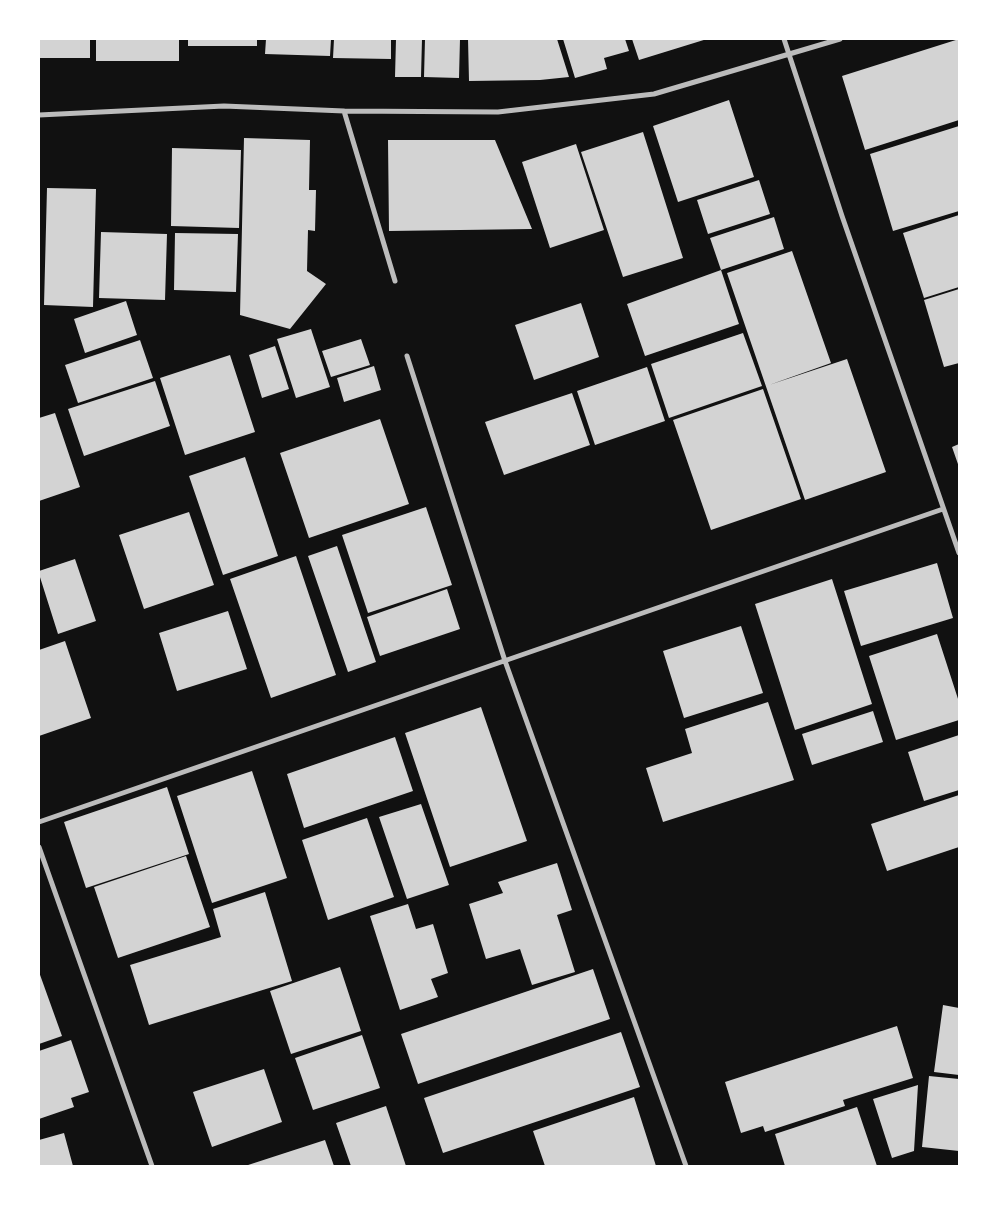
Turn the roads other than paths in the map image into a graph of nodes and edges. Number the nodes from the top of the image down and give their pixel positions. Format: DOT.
graph roads {
  1 [pos="784,39"];
  2 [pos="840,39"];
  3 [pos="789,54"];
  4 [pos="344,111"];
  5 [pos="39,115"];
  6 [pos="395,281"];
  7 [pos="407,356"];
  8 [pos="944,509"];
  9 [pos="959,553"];
  10 [pos="505,660"];
  11 [pos="39,822"];
  12 [pos="39,847"];
  13 [pos="152,1166"];
  14 [pos="686,1166"];
  1 -- 3 [label="street"];
  2 -- 3 [label="street"];
  3 -- 4 [label="street"];
  3 -- 8 [label="street"];
  4 -- 5 [label="street"];
  4 -- 6 [label="street"];
  7 -- 10 [label="street"];
  8 -- 9 [label="street"];
  8 -- 10 [label="street"];
  10 -- 11 [label="street"];
  10 -- 14 [label="street"];
  12 -- 13 [label="street"];
}
